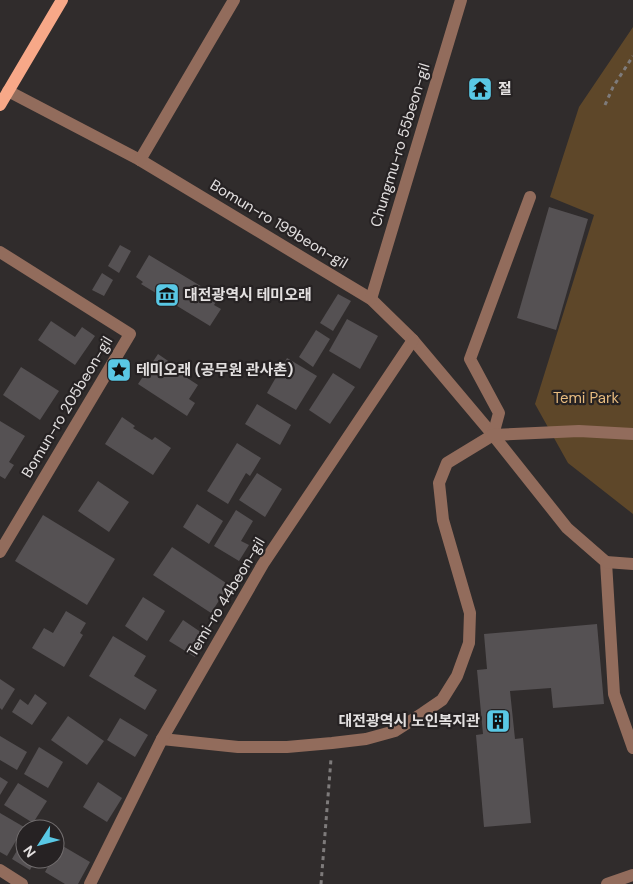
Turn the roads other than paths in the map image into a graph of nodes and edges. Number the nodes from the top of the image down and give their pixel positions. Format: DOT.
graph roads {
  1 [pos="62,0"];
  2 [pos="234,0"];
  3 [pos="461,0"];
  4 [pos="8,90"];
  5 [pos="0,105"];
  6 [pos="140,160"];
  7 [pos="530,197"];
  8 [pos="0,252"];
  9 [pos="371,299"];
  10 [pos="413,340"];
  11 [pos="633,434"];
  12 [pos="493,435"];
  13 [pos="0,552"];
  14 [pos="606,562"];
  15 [pos="633,564"];
  16 [pos="162,739"];
  17 [pos="633,748"];
  18 [pos="0,870"];
  19 [pos="633,875"];
  20 [pos="22,884"];
  21 [pos="90,884"];
  22 [pos="607,884"];
  1 -- 4 [label="main road"];
  2 -- 6 [label="street"];
  3 -- 9 [label="street, Chungmu-ro 55beon-gil"];
  4 -- 5 [label="main road"];
  4 -- 6 [label="street, Bomun-ro 199beon-gil"];
  6 -- 9 [label="street, Bomun-ro 199beon-gil"];
  7 -- 12 [label="street"];
  8 -- 13 [label="street, Bomun-ro 205beon-gil"];
  9 -- 10 [label="street, Bomun-ro 199beon-gil"];
  10 -- 12 [label="street, Bomun-ro 199beon-gil"];
  10 -- 16 [label="street, Temi-ro 44beon-gil"];
  11 -- 12 [label="street"];
  12 -- 14 [label="street, Bomun-ro 199beon-gil"];
  12 -- 16 [label="street"];
  14 -- 15 [label="street"];
  14 -- 17 [label="street"];
  16 -- 21 [label="street, Temi-ro 44beon-gil"];
  18 -- 20 [label="street"];
  19 -- 22 [label="street"];
}
